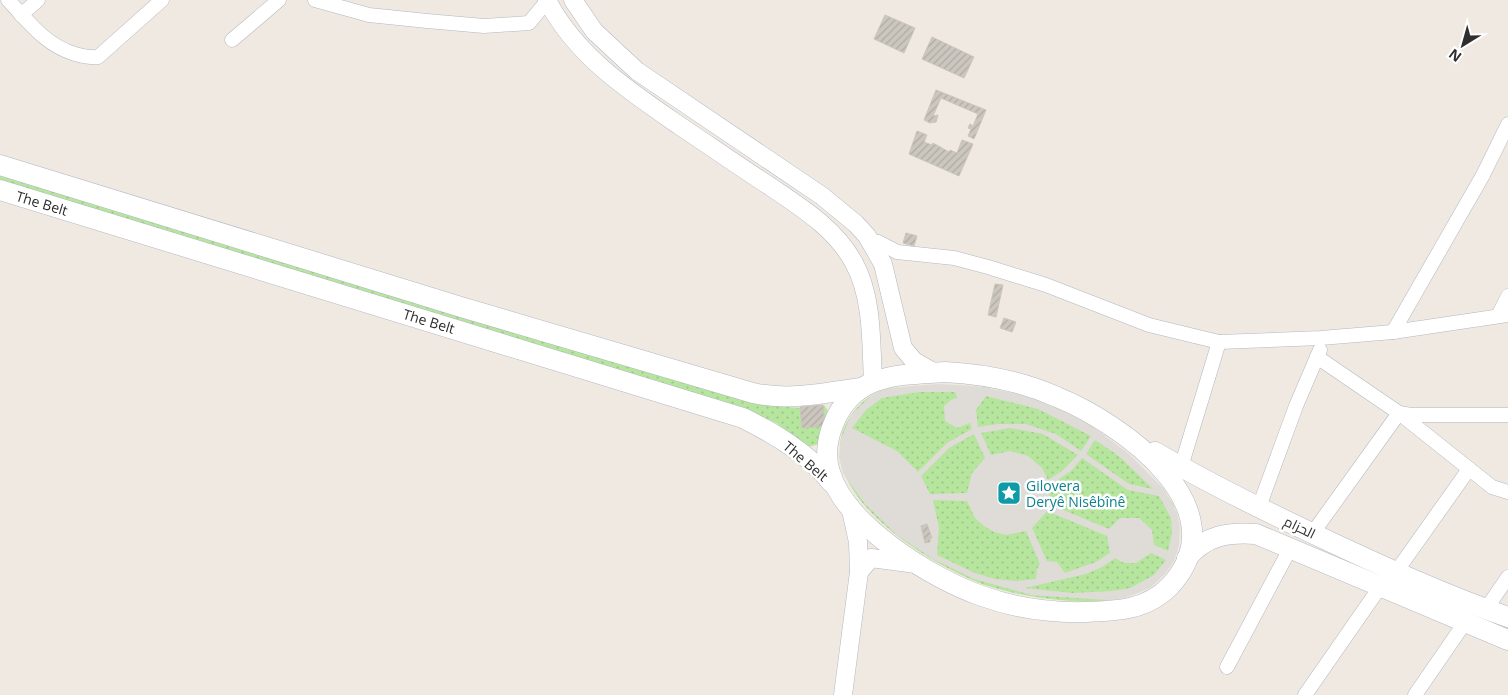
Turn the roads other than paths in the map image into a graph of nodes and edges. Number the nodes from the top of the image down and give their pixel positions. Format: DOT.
graph roads {
  1 [pos="8,0"];
  2 [pos="38,0"];
  3 [pos="162,0"];
  4 [pos="279,0"];
  5 [pos="314,0"];
  6 [pos="547,0"];
  7 [pos="573,0"];
  8 [pos="21,14"];
  9 [pos="232,40"];
  10 [pos="1508,124"];
  11 [pos="0,165"];
  12 [pos="0,190"];
  13 [pos="870,241"];
  14 [pos="1508,296"];
  15 [pos="1503,316"];
  16 [pos="1393,332"];
  17 [pos="1326,338"];
  18 [pos="1220,342"];
  19 [pos="1317,357"];
  20 [pos="935,373"];
  21 [pos="867,385"];
  22 [pos="1399,413"];
  23 [pos="1508,415"];
  24 [pos="1101,420"];
  25 [pos="1181,467"];
  26 [pos="1469,469"];
  27 [pos="1508,492"];
  28 [pos="844,498"];
  29 [pos="1259,507"];
  30 [pos="1312,534"];
  31 [pos="1291,547"];
  32 [pos="1187,558"];
  33 [pos="916,564"];
  34 [pos="859,572"];
  35 [pos="1396,572"];
  36 [pos="1508,577"];
  37 [pos="1380,587"];
  38 [pos="1486,609"];
  39 [pos="1508,617"];
  40 [pos="1466,621"];
  41 [pos="1508,640"];
  42 [pos="1227,667"];
  43 [pos="843,695"];
  44 [pos="1304,695"];
  45 [pos="1415,695"];
  1 -- 8 [label="street"];
  2 -- 8 [label="street"];
  3 -- 8 [label="street"];
  4 -- 9 [label="street"];
  5 -- 6 [label="street"];
  6 -- 21 [label="street"];
  7 -- 13 [label="street"];
  10 -- 16 [label="street"];
  11 -- 21 [label="main road, The Belt"];
  12 -- 28 [label="main road, The Belt"];
  13 -- 18 [label="street"];
  13 -- 20 [label="street"];
  14 -- 15 [label="street"];
  15 -- 16 [label="street"];
  16 -- 17 [label="street"];
  17 -- 18 [label="street"];
  17 -- 19 [label="street"];
  18 -- 25 [label="street"];
  19 -- 22 [label="street"];
  19 -- 29 [label="street"];
  20 -- 21 [label="main road, The Belt"];
  20 -- 24 [label="main road, The Belt"];
  21 -- 28 [label="main road"];
  22 -- 23 [label="street"];
  22 -- 26 [label="street"];
  22 -- 30 [label="street"];
  24 -- 25 [label="main road, الحزام"];
  24 -- 32 [label="main road"];
  25 -- 29 [label="main road, الحزام"];
  26 -- 27 [label="street"];
  26 -- 35 [label="street"];
  28 -- 33 [label="main road, The Belt"];
  28 -- 34 [label="street"];
  29 -- 30 [label="main road, الحزام"];
  30 -- 35 [label="main road, الحزام"];
  31 -- 32 [label="main road, الحزام"];
  31 -- 37 [label="main road, الحزام"];
  31 -- 42 [label="street"];
  32 -- 33 [label="main road, The Belt"];
  33 -- 34 [label="street"];
  34 -- 43 [label="street"];
  35 -- 38 [label="main road, الحزام"];
  36 -- 38 [label="street"];
  37 -- 40 [label="main road, الحزام"];
  37 -- 44 [label="street"];
  38 -- 39 [label="main road, الحزام"];
  40 -- 41 [label="main road, الحزام"];
  40 -- 45 [label="street"];
}
